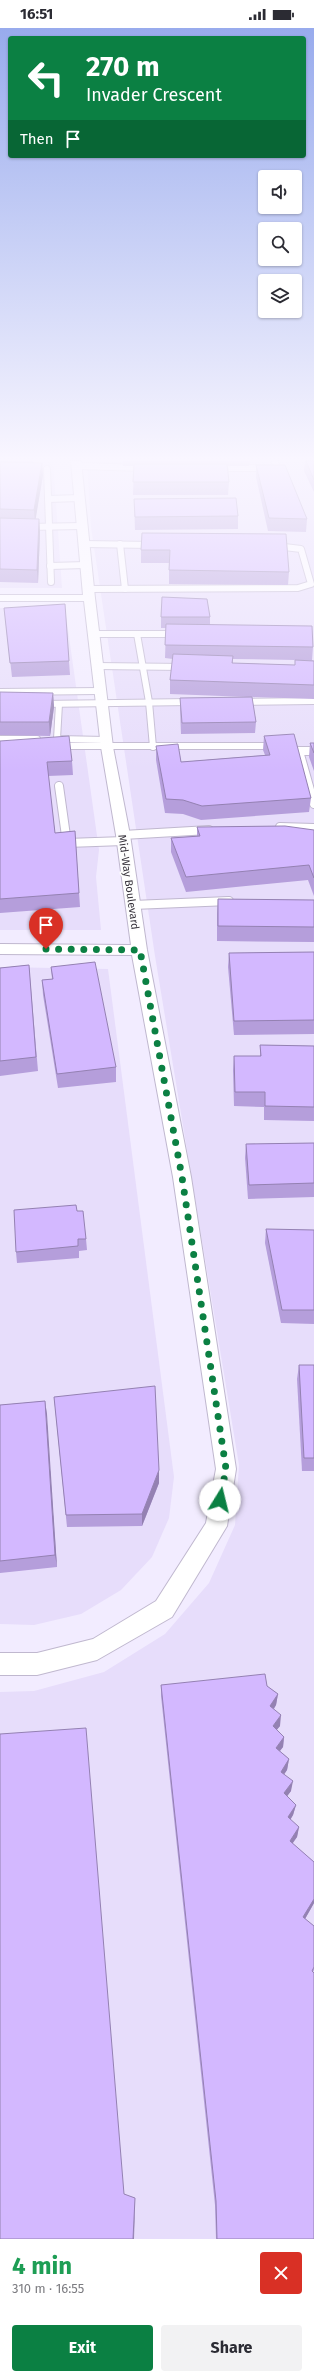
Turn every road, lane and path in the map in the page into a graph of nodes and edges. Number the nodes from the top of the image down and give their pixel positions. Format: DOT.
graph roads {
  1 [pos="122,564"];
  2 [pos="305,564"];
  3 [pos="86,565"];
  4 [pos="50,566"];
  5 [pos="51,582"];
  6 [pos="125,589"];
  7 [pos="88,594"];
  8 [pos="0,598"];
  9 [pos="93,634"];
  10 [pos="137,634"];
  11 [pos="183,634"];
  12 [pos="141,664"];
  13 [pos="187,664"];
  14 [pos="97,666"];
  15 [pos="194,667"];
  16 [pos="0,692"];
  17 [pos="101,697"];
  18 [pos="149,702"];
  19 [pos="196,702"];
  20 [pos="235,702"];
  21 [pos="314,702"];
  22 [pos="30,704"];
  23 [pos="59,704"];
  24 [pos="0,739"];
  25 [pos="50,741"];
  26 [pos="106,743"];
  27 [pos="0,745"];
  28 [pos="38,746"];
  29 [pos="153,747"];
  30 [pos="299,751"];
  31 [pos="314,751"];
  32 [pos="59,786"];
  33 [pos="314,804"];
  34 [pos="270,827"];
  35 [pos="314,828"];
  36 [pos="216,830"];
  37 [pos="123,838"];
  38 [pos="241,901"];
  39 [pos="133,905"];
  40 [pos="0,949"];
  41 [pos="140,950"];
  42 [pos="0,1664"];
  1 -- 6 [label="lane"];
  2 -- 6 [label="lane"];
  3 -- 4 [label="lane"];
  3 -- 7 [label="street, Mid-Way Boulevard"];
  4 -- 5 [label="lane"];
  6 -- 7 [label="lane"];
  7 -- 8 [label="street"];
  7 -- 9 [label="street, Mid-Way Boulevard"];
  9 -- 10 [label="lane"];
  9 -- 14 [label="street, Mid-Way Boulevard"];
  10 -- 11 [label="lane"];
  10 -- 12 [label="lane"];
  12 -- 13 [label="lane"];
  12 -- 14 [label="lane"];
  12 -- 15 [label="lane"];
  12 -- 18 [label="lane"];
  14 -- 17 [label="street, Mid-Way Boulevard"];
  16 -- 17 [label="lane"];
  17 -- 18 [label="lane"];
  17 -- 23 [label="lane"];
  17 -- 26 [label="street, Mid-Way Boulevard"];
  18 -- 19 [label="lane"];
  18 -- 29 [label="lane"];
  20 -- 21 [label="lane"];
  22 -- 23 [label="lane"];
  23 -- 25 [label="lane"];
  24 -- 25 [label="lane"];
  25 -- 26 [label="lane"];
  26 -- 29 [label="lane"];
  26 -- 37 [label="street, Mid-Way Boulevard"];
  27 -- 28 [label="lane"];
  29 -- 30 [label="lane"];
  30 -- 31 [label="lane"];
  30 -- 33 [label="lane"];
  32 -- 37 [label="lane"];
  34 -- 35 [label="lane"];
  36 -- 37 [label="lane"];
  37 -- 39 [label="street, Mid-Way Boulevard"];
  38 -- 39 [label="lane"];
  39 -- 41 [label="street, Mid-Way Boulevard"];
  40 -- 41 [label="street"];
  41 -- 42 [label="street, Mid-Way Boulevard"];
}
